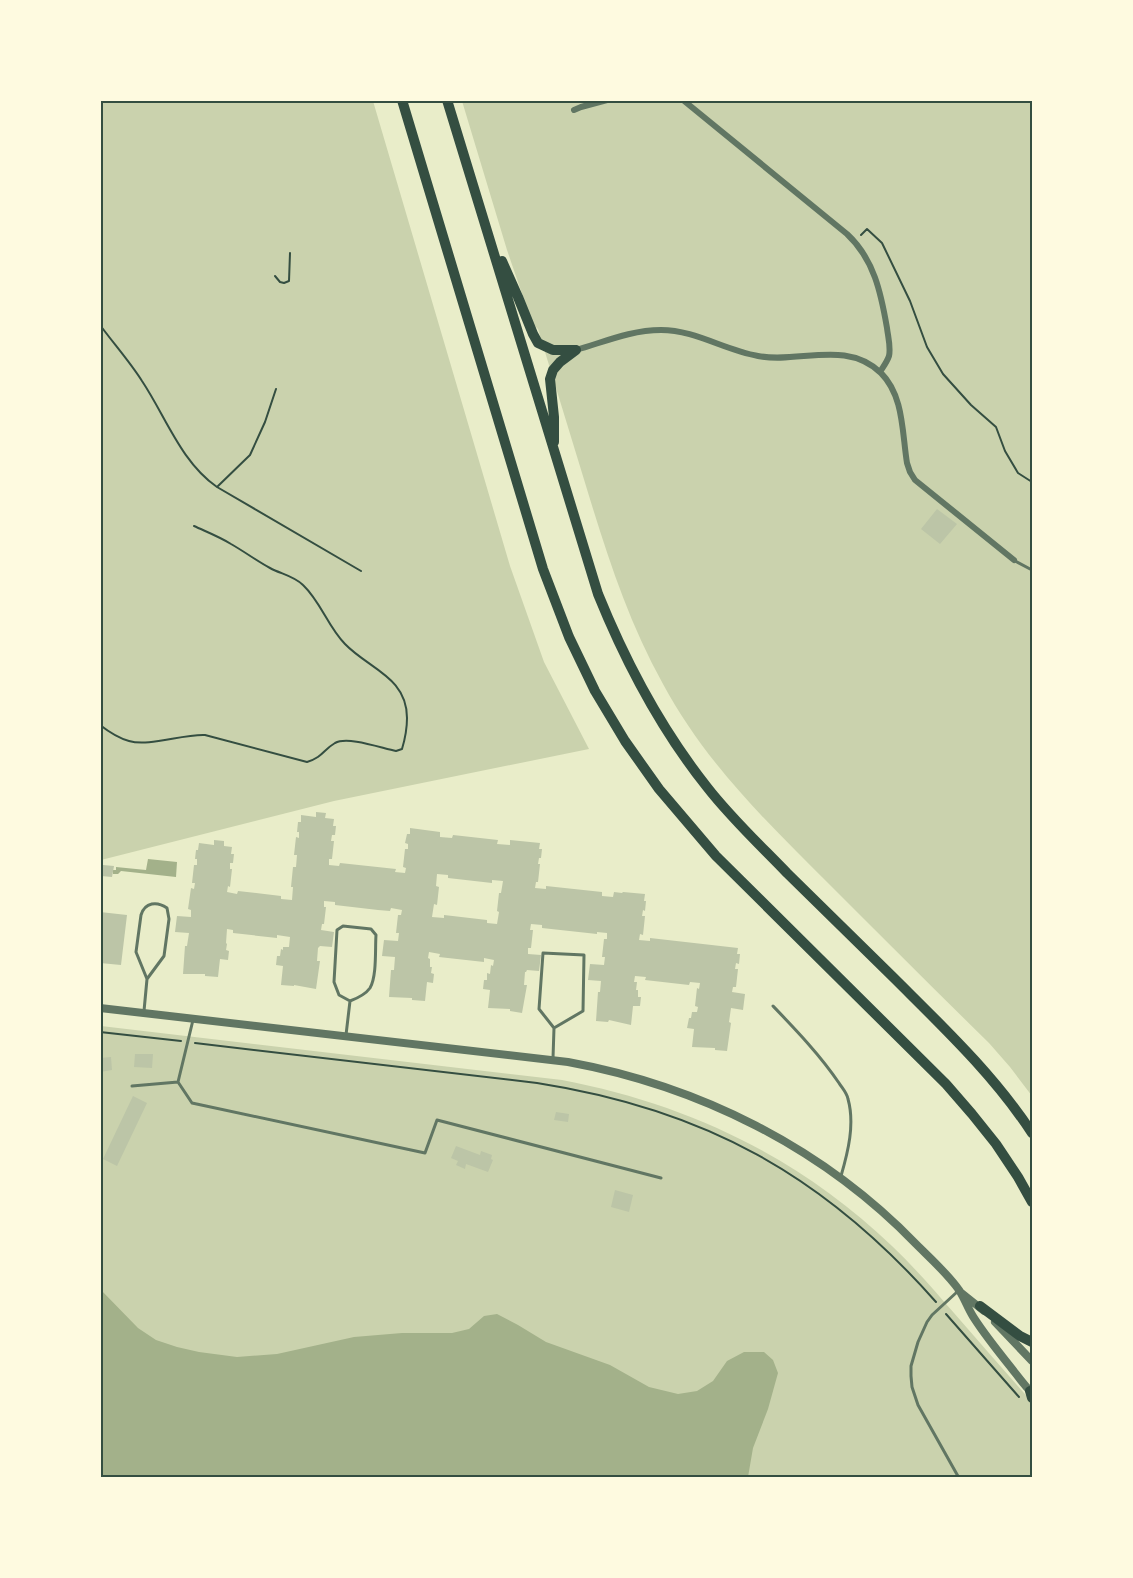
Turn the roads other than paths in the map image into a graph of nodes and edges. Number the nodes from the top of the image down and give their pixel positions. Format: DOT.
graph roads {
  1 [pos="402,100"];
  2 [pos="447,100"];
  3 [pos="607,100"];
  4 [pos="683,100"];
  5 [pos="574,110"];
  6 [pos="484,222"];
  7 [pos="576,350"];
  8 [pos="880,372"];
  9 [pos="554,454"];
  10 [pos="1014,560"];
  11 [pos="1032,570"];
  12 [pos="147,979"];
  13 [pos="350,1001"];
  14 [pos="773,1006"];
  15 [pos="100,1008"];
  16 [pos="144,1013"];
  17 [pos="193,1018"];
  18 [pos="554,1028"];
  19 [pos="346,1036"];
  20 [pos="553,1060"];
  21 [pos="178,1082"];
  22 [pos="132,1086"];
  23 [pos="1032,1133"];
  24 [pos="661,1178"];
  25 [pos="841,1178"];
  26 [pos="1032,1202"];
  27 [pos="959,1291"];
  28 [pos="980,1306"];
  29 [pos="1032,1342"];
  30 [pos="1032,1361"];
  31 [pos="1029,1395"];
  32 [pos="959,1478"];
  1 -- 26 [label="main road"];
  2 -- 6 [label="main road"];
  3 -- 5 [label="street"];
  4 -- 8 [label="street"];
  6 -- 7 [label="main road"];
  6 -- 9 [label="main road"];
  7 -- 8 [label="street"];
  7 -- 9 [label="main road"];
  8 -- 10 [label="street"];
  9 -- 23 [label="main road"];
  10 -- 11 [label="lane"];
  12 -- 12 [label="lane"];
  12 -- 16 [label="lane"];
  13 -- 13 [label="lane"];
  13 -- 19 [label="lane"];
  14 -- 25 [label="lane"];
  15 -- 16 [label="street"];
  16 -- 17 [label="street"];
  17 -- 19 [label="street"];
  17 -- 21 [label="lane"];
  18 -- 18 [label="lane"];
  18 -- 20 [label="lane"];
  19 -- 20 [label="street"];
  20 -- 25 [label="street"];
  21 -- 22 [label="lane"];
  21 -- 24 [label="lane"];
  25 -- 27 [label="street"];
  27 -- 28 [label="street"];
  27 -- 31 [label="street"];
  27 -- 32 [label="lane"];
  28 -- 29 [label="main road"];
  28 -- 30 [label="street"];
}
